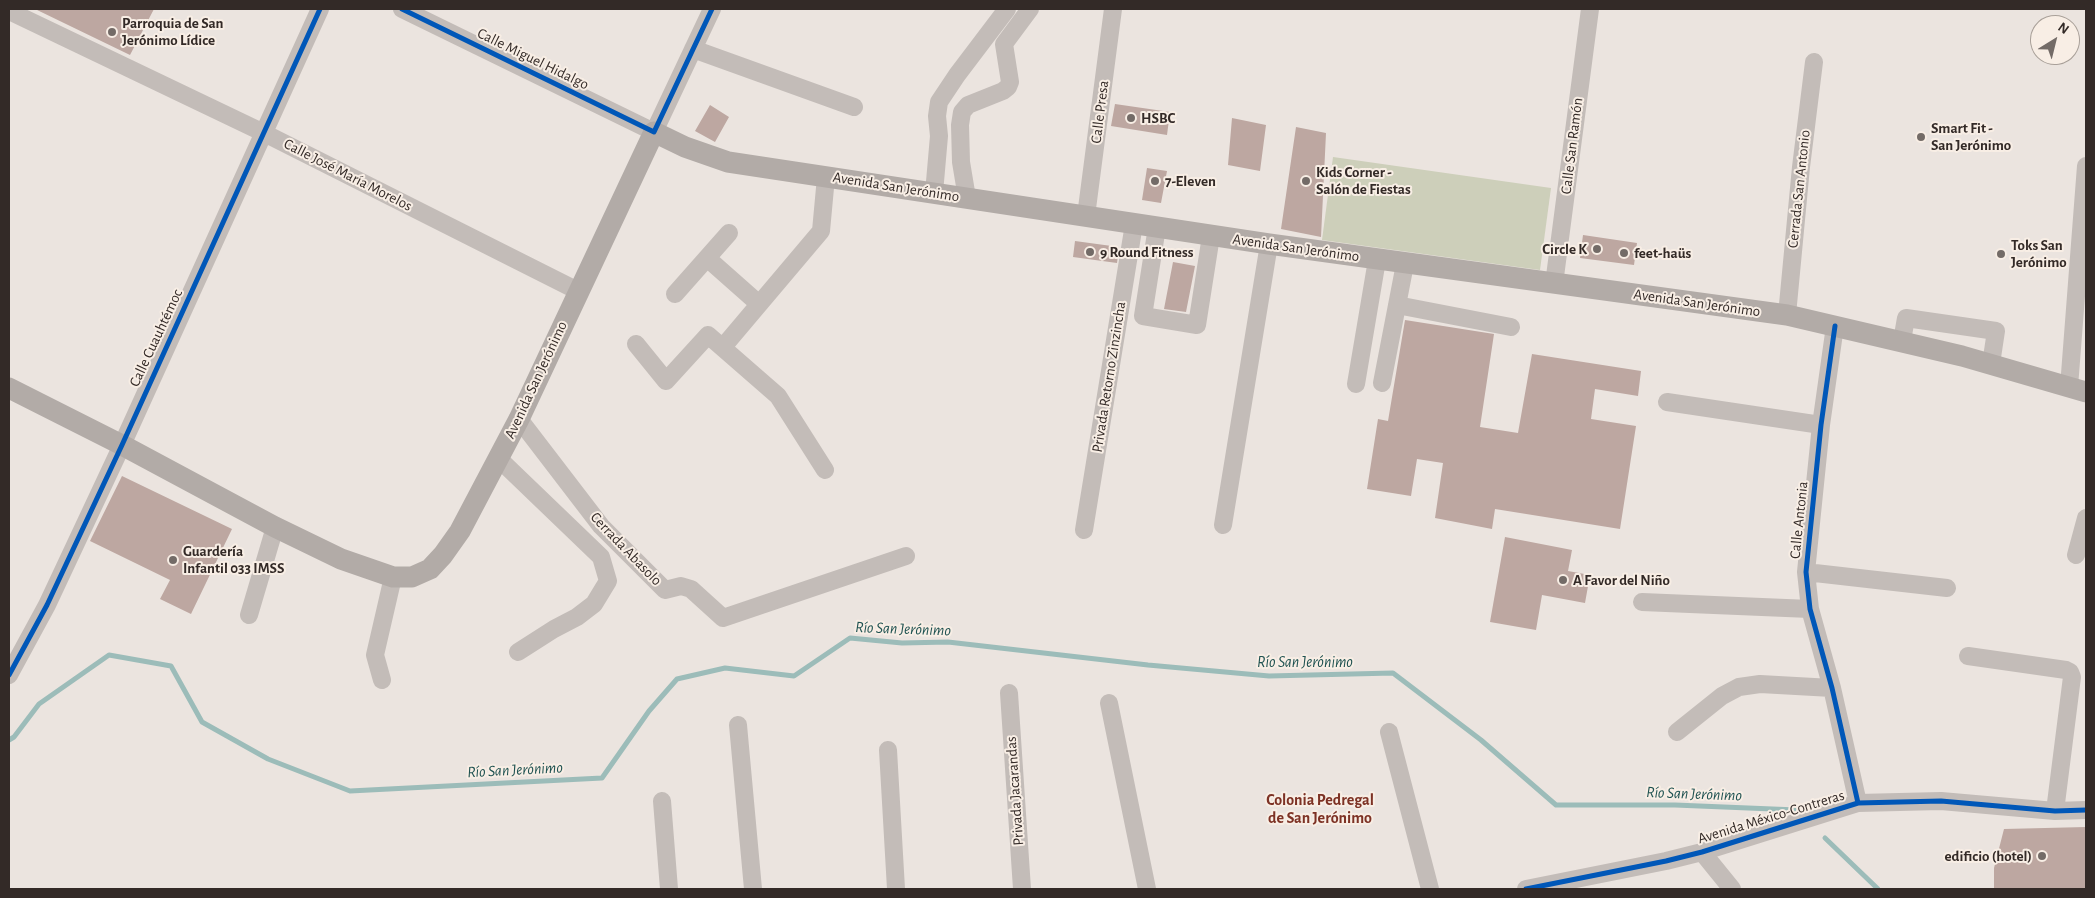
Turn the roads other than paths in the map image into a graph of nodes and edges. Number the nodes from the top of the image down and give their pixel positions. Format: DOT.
graph roads {
  1 [pos="320,9"];
  2 [pos="402,9"];
  3 [pos="712,9"];
  4 [pos="1007,9"];
  5 [pos="1030,9"];
  6 [pos="1114,9"];
  7 [pos="1590,9"];
  8 [pos="9,10"];
  9 [pos="693,49"];
  10 [pos="1814,62"];
  11 [pos="854,107"];
  12 [pos="264,132"];
  13 [pos="654,132"];
  14 [pos="2086,166"];
  15 [pos="826,177"];
  16 [pos="934,193"];
  17 [pos="968,198"];
  18 [pos="1086,216"];
  19 [pos="1134,224"];
  20 [pos="1157,227"];
  21 [pos="729,233"];
  22 [pos="1211,236"];
  23 [pos="1269,244"];
  24 [pos="707,258"];
  25 [pos="1377,260"];
  26 [pos="1405,264"];
  27 [pos="1554,284"];
  28 [pos="578,291"];
  29 [pos="675,294"];
  30 [pos="759,304"];
  31 [pos="1397,305"];
  32 [pos="1787,315"];
  33 [pos="1835,326"];
  34 [pos="1511,328"];
  35 [pos="1902,341"];
  36 [pos="636,344"];
  37 [pos="723,347"];
  38 [pos="1991,364"];
  39 [pos="1382,383"];
  40 [pos="1356,384"];
  41 [pos="9,388"];
  42 [pos="2078,389"];
  43 [pos="1667,402"];
  44 [pos="519,419"];
  45 [pos="1821,425"];
  46 [pos="122,445"];
  47 [pos="498,458"];
  48 [pos="824,470"];
  49 [pos="2086,518"];
  50 [pos="1223,526"];
  51 [pos="275,527"];
  52 [pos="1084,530"];
  53 [pos="2076,555"];
  54 [pos="906,556"];
  55 [pos="1806,572"];
  56 [pos="393,577"];
  57 [pos="1947,588"];
  58 [pos="1642,602"];
  59 [pos="1810,609"];
  60 [pos="248,615"];
  61 [pos="518,652"];
  62 [pos="1968,656"];
  63 [pos="9,675"];
  64 [pos="382,680"];
  65 [pos="1832,688"];
  66 [pos="1009,693"];
  67 [pos="1109,703"];
  68 [pos="738,725"];
  69 [pos="1389,732"];
  70 [pos="1677,732"];
  71 [pos="888,750"];
  72 [pos="662,801"];
  73 [pos="1858,803"];
  74 [pos="2086,810"];
  75 [pos="2055,811"];
  76 [pos="1702,852"];
  77 [pos="1536,888"];
  78 [pos="669,889"];
  79 [pos="753,889"];
  80 [pos="896,889"];
  81 [pos="1022,889"];
  82 [pos="1147,889"];
  83 [pos="1430,889"];
  84 [pos="1732,889"];
  1 -- 12 [label="street, Calle Cuauhtémoc"];
  2 -- 13 [label="street, Calle Miguel Hidalgo"];
  3 -- 9 [label="street"];
  4 -- 16 [label="street"];
  5 -- 17 [label="street"];
  6 -- 18 [label="street, Calle Presa"];
  7 -- 27 [label="street, Calle San Ramón"];
  8 -- 12 [label="street, Calle José María Morelos"];
  9 -- 11 [label="street"];
  9 -- 13 [label="street"];
  10 -- 32 [label="street, Cerrada San Antonio"];
  12 -- 28 [label="street, Calle José María Morelos"];
  12 -- 46 [label="street, Calle Cuauhtémoc"];
  13 -- 15 [label="main road, Avenida San Jerónimo"];
  13 -- 28 [label="main road, Avenida San Jerónimo"];
  14 -- 42 [label="street"];
  15 -- 16 [label="main road, Avenida San Jerónimo"];
  15 -- 30 [label="street"];
  16 -- 17 [label="main road, Avenida San Jerónimo"];
  17 -- 18 [label="main road, Avenida San Jerónimo"];
  18 -- 19 [label="main road, Avenida San Jerónimo"];
  19 -- 20 [label="main road, Avenida San Jerónimo"];
  19 -- 52 [label="street, Privada Retorno Zinzincha"];
  20 -- 22 [label="main road, Avenida San Jerónimo"];
  20 -- 22 [label="street"];
  21 -- 24 [label="street"];
  22 -- 23 [label="main road, Avenida San Jerónimo"];
  23 -- 25 [label="main road, Avenida San Jerónimo"];
  23 -- 50 [label="street"];
  24 -- 29 [label="street"];
  24 -- 30 [label="street"];
  25 -- 26 [label="main road, Avenida San Jerónimo"];
  25 -- 40 [label="street"];
  26 -- 27 [label="main road, Avenida San Jerónimo"];
  26 -- 31 [label="street"];
  27 -- 32 [label="main road, Avenida San Jerónimo"];
  28 -- 44 [label="main road, Avenida San Jerónimo"];
  30 -- 37 [label="street"];
  31 -- 34 [label="street"];
  31 -- 39 [label="street"];
  32 -- 33 [label="main road, Avenida San Jerónimo"];
  33 -- 35 [label="main road, Avenida San Jerónimo"];
  33 -- 45 [label="street, Calle Antonia"];
  35 -- 38 [label="main road, Avenida San Jerónimo"];
  35 -- 38 [label="street"];
  36 -- 37 [label="street"];
  37 -- 48 [label="street"];
  38 -- 42 [label="main road, Avenida San Jerónimo"];
  41 -- 46 [label="main road, Avenida San Jerónimo"];
  43 -- 45 [label="street"];
  44 -- 47 [label="main road, Avenida San Jerónimo"];
  44 -- 54 [label="street, Cerrada Abasolo"];
  45 -- 55 [label="street, Calle Antonia"];
  46 -- 51 [label="main road, Avenida San Jerónimo"];
  46 -- 63 [label="street, Calle Cuauhtémoc"];
  47 -- 56 [label="main road, Avenida San Jerónimo"];
  47 -- 61 [label="street"];
  49 -- 53 [label="street"];
  51 -- 56 [label="main road, Avenida San Jerónimo"];
  51 -- 60 [label="street"];
  55 -- 57 [label="street"];
  55 -- 59 [label="street, Calle Antonia"];
  56 -- 64 [label="street"];
  58 -- 59 [label="street"];
  59 -- 65 [label="street, Calle Antonia"];
  62 -- 75 [label="street"];
  65 -- 70 [label="street"];
  65 -- 73 [label="street, Calle Antonia"];
  66 -- 81 [label="street, Privada Jacarandas"];
  67 -- 82 [label="street"];
  68 -- 79 [label="street"];
  69 -- 83 [label="street"];
  71 -- 80 [label="street"];
  72 -- 78 [label="street"];
  73 -- 75 [label="street, Avenida México-Contreras"];
  73 -- 76 [label="street, Avenida México-Contreras"];
  74 -- 75 [label="street, Avenida México-Contreras"];
  76 -- 77 [label="street, Avenida México-Contreras"];
  76 -- 84 [label="street"];
}
